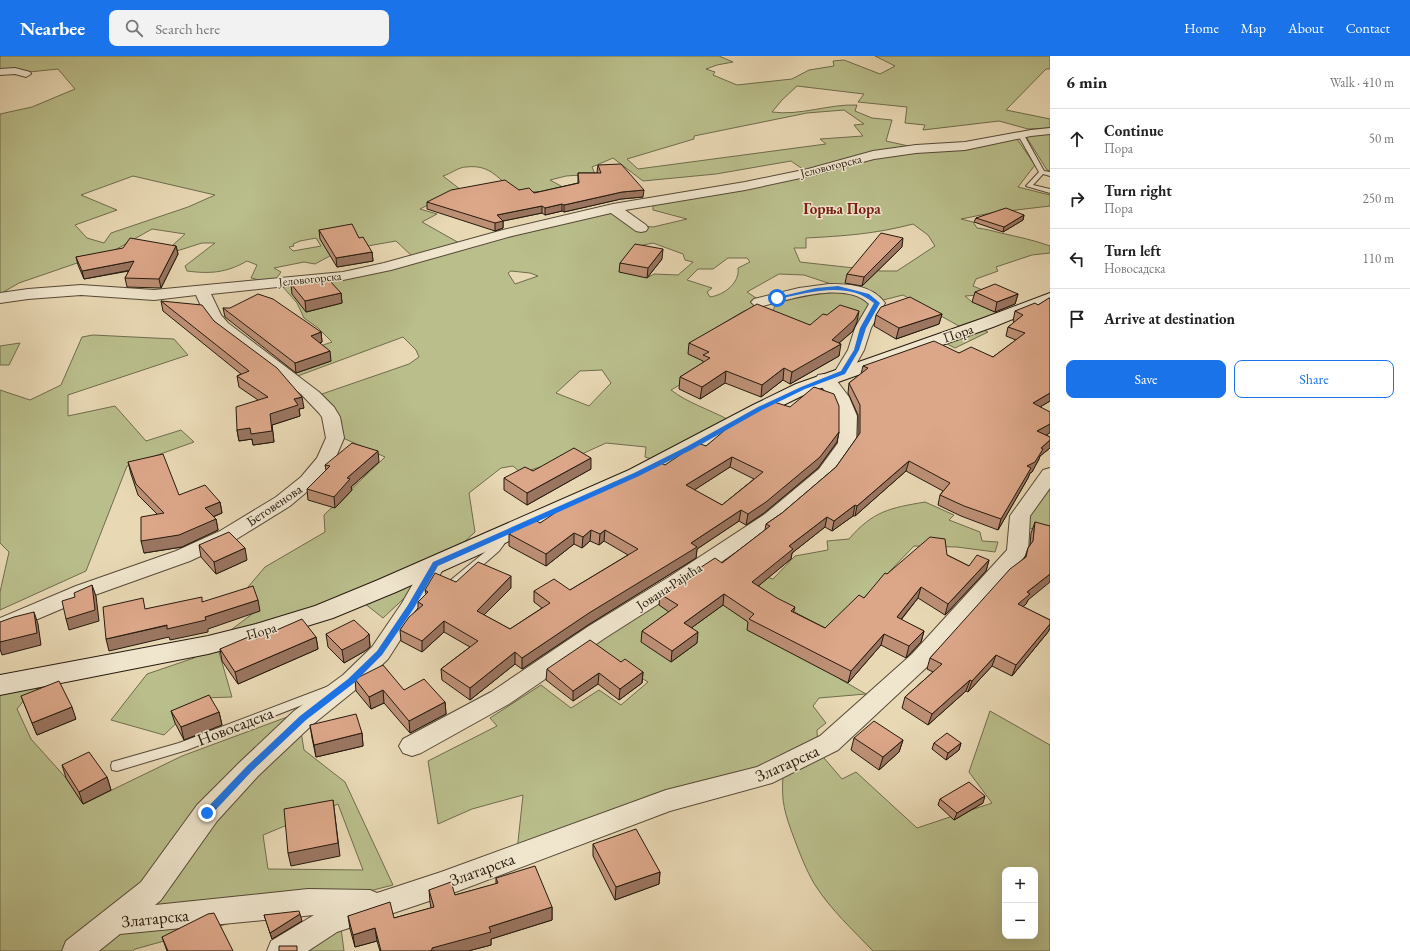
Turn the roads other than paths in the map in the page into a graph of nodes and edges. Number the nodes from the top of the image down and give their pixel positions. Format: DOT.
graph roads {
  1 [pos="0,72"];
  2 [pos="26,74"];
  3 [pos="1050,131"];
  4 [pos="1021,135"];
  5 [pos="1042,172"];
  6 [pos="1050,174"];
  7 [pos="1050,191"];
  8 [pos="613,208"];
  9 [pos="641,228"];
  10 [pos="202,290"];
  11 [pos="0,298"];
  12 [pos="1050,298"];
  13 [pos="757,304"];
  14 [pos="833,376"];
  15 [pos="1050,474"];
  16 [pos="509,531"];
  17 [pos="436,564"];
  18 [pos="456,582"];
  19 [pos="0,627"];
  20 [pos="351,681"];
  21 [pos="0,684"];
  22 [pos="412,746"];
  23 [pos="117,766"];
  24 [pos="386,903"];
  25 [pos="113,922"];
  26 [pos="77,951"];
  27 [pos="282,951"];
  1 -- 2 [label="street"];
  3 -- 4 [label="street, Јеловогорска"];
  4 -- 5 [label="lane"];
  4 -- 8 [label="street, Јеловогорска"];
  5 -- 6 [label="lane"];
  5 -- 7 [label="lane"];
  8 -- 9 [label="street"];
  8 -- 10 [label="street, Јеловогорска"];
  10 -- 11 [label="street, Јеловогорска"];
  10 -- 19 [label="street, Бетовенова"];
  12 -- 14 [label="street, Пора"];
  13 -- 14 [label="street"];
  14 -- 16 [label="street, Пора"];
  14 -- 22 [label="street, Јована Рајића"];
  15 -- 24 [label="street, Златарска"];
  16 -- 17 [label="street, Пора"];
  16 -- 18 [label="lane, Пора"];
  17 -- 20 [label="street, Новосадска"];
  17 -- 21 [label="street, Пора"];
  20 -- 23 [label="lane, Новосадска"];
  20 -- 25 [label="street, Новосадска"];
  24 -- 25 [label="street, Златарска"];
  24 -- 27 [label="street, Златарска"];
  25 -- 26 [label="street, Златарска"];
}
